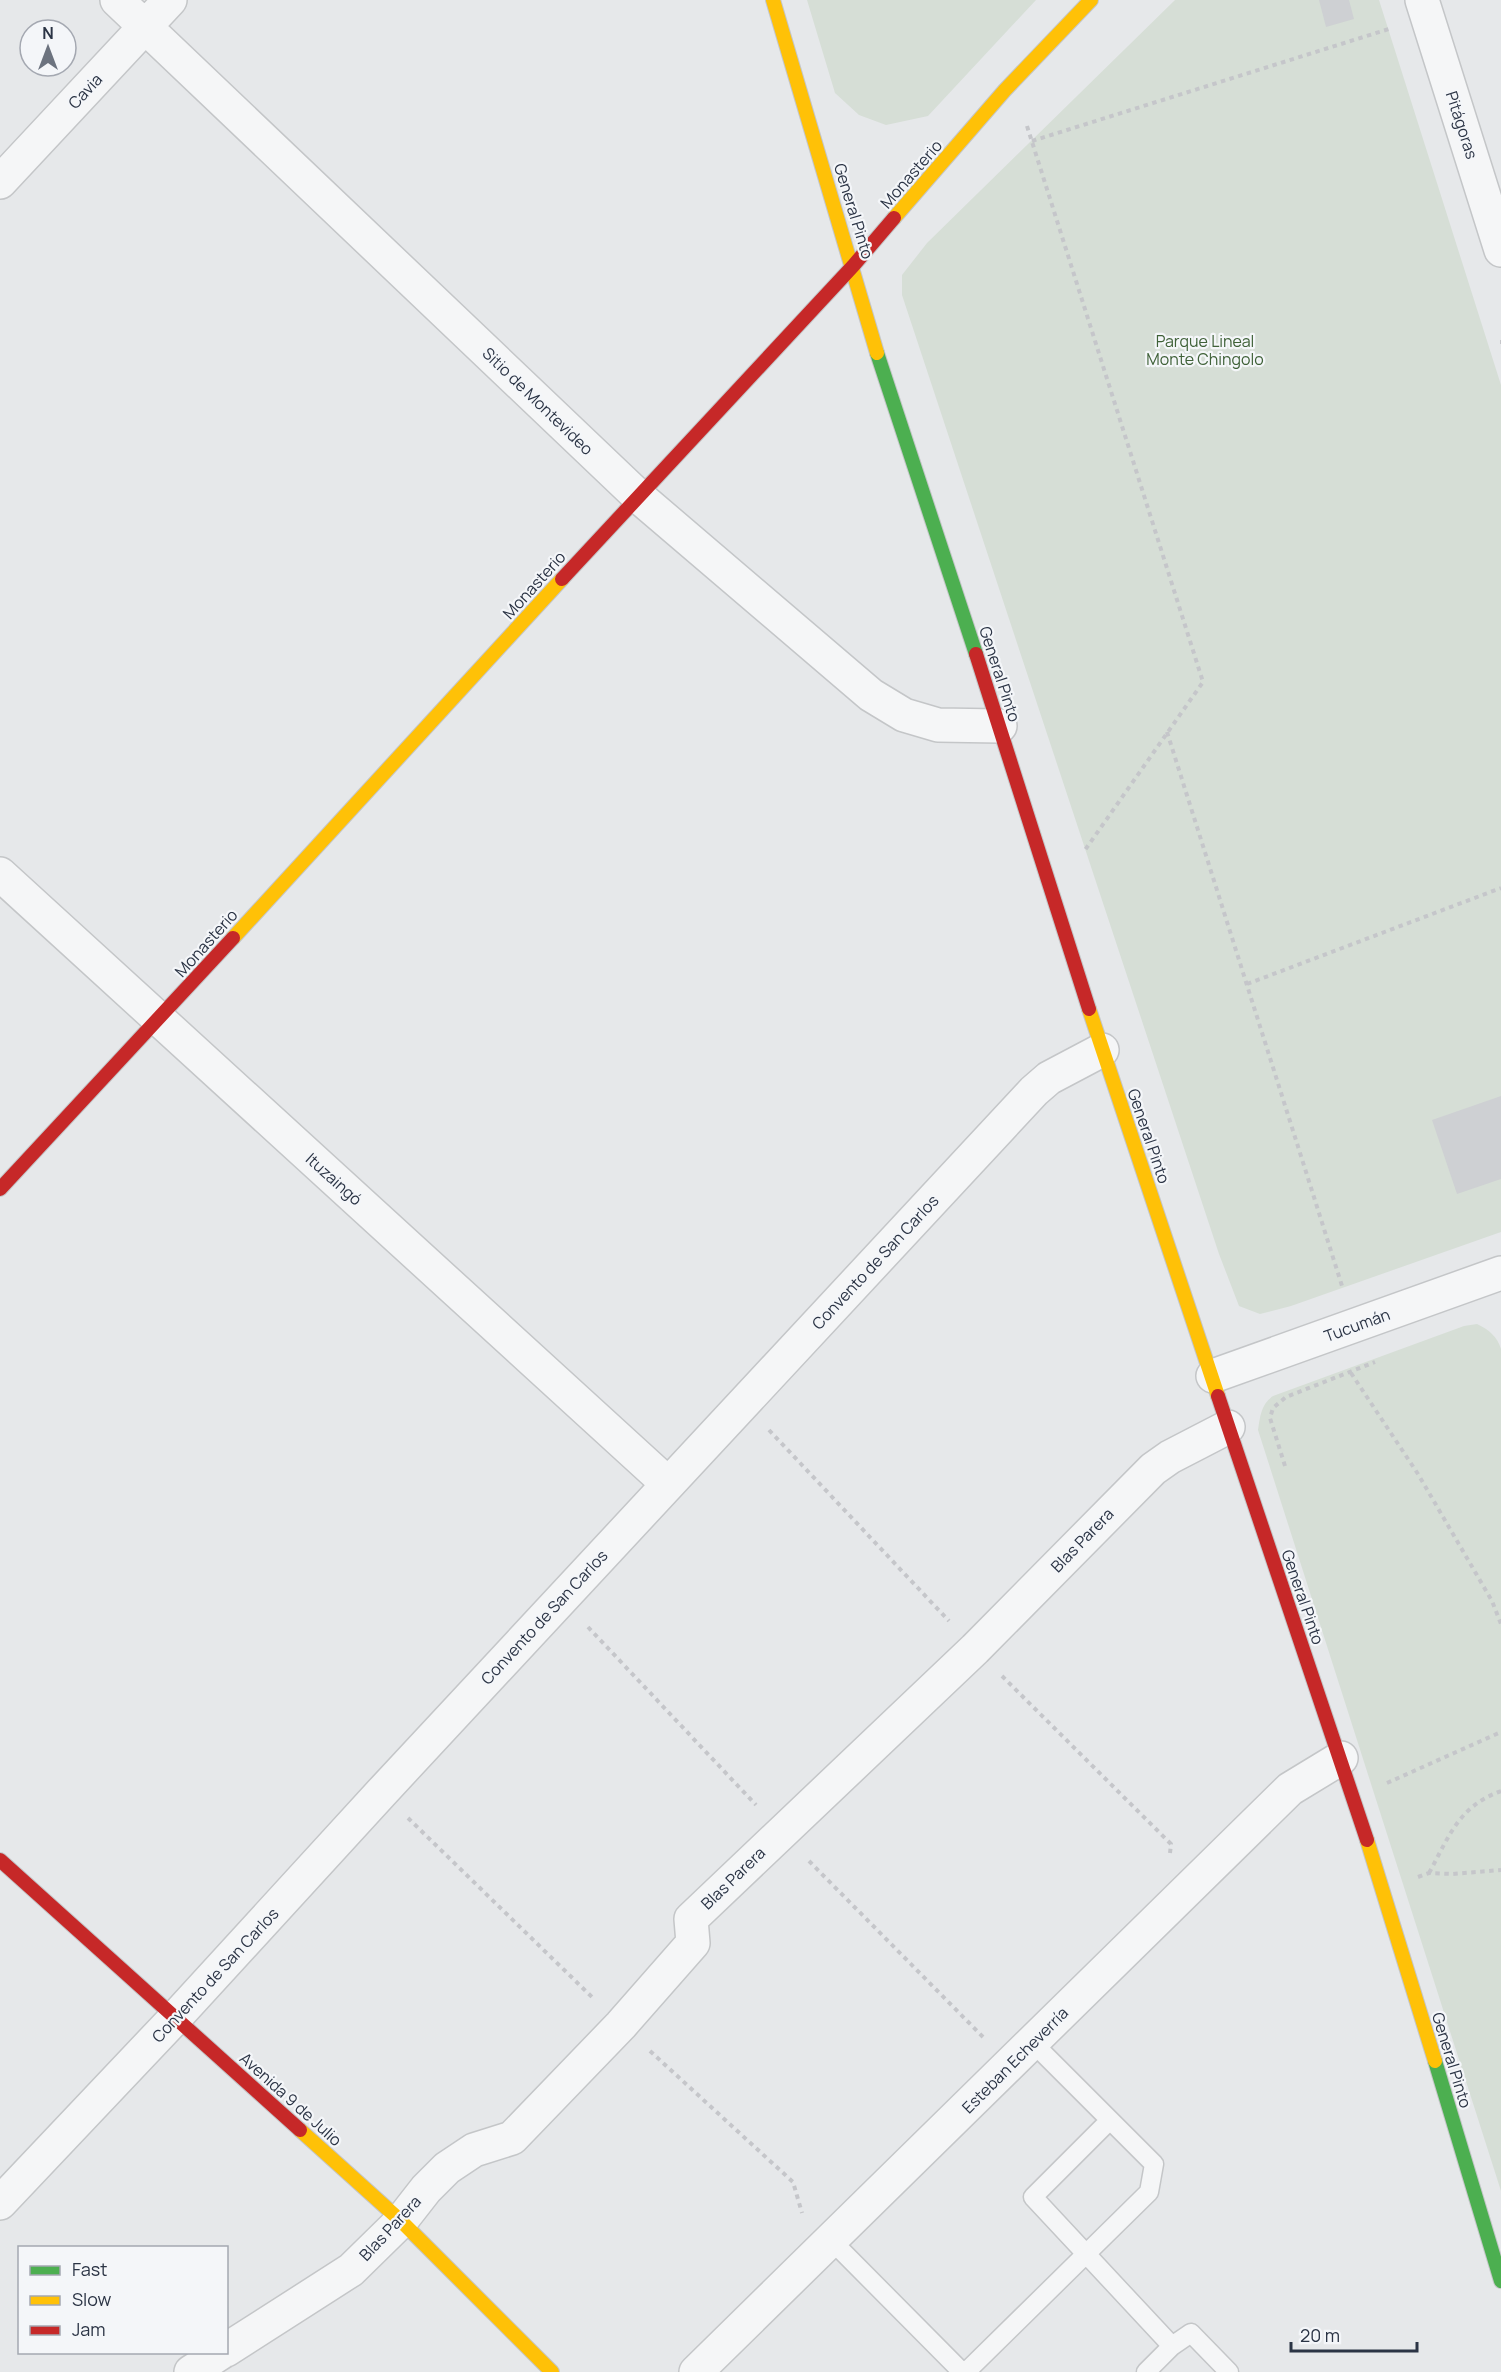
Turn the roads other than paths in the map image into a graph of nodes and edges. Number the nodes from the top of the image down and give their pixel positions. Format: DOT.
graph roads {
  1 [pos="117,0"];
  2 [pos="170,0"];
  3 [pos="772,0"];
  4 [pos="1091,0"];
  5 [pos="1422,0"];
  6 [pos="146,27"];
  7 [pos="0,182"];
  8 [pos="1501,250"];
  9 [pos="853,266"];
  10 [pos="638,496"];
  11 [pos="1000,726"];
  12 [pos="0,874"];
  13 [pos="159,1019"];
  14 [pos="1102,1050"];
  15 [pos="0,1189"];
  16 [pos="1501,1273"];
  17 [pos="1213,1376"];
  18 [pos="1228,1427"];
  19 [pos="668,1484"];
  20 [pos="1341,1758"];
  21 [pos="0,1860"];
  22 [pos="176,2017"];
  23 [pos="1032,2042"];
  24 [pos="1110,2120"];
  25 [pos="0,2203"];
  26 [pos="401,2221"];
  27 [pos="830,2239"];
  28 [pos="1087,2254"];
  29 [pos="1501,2281"];
  30 [pos="1172,2346"];
  31 [pos="228,2349"];
  32 [pos="219,2354"];
  33 [pos="548,2371"];
  34 [pos="191,2372"];
  35 [pos="696,2372"];
  36 [pos="964,2372"];
  37 [pos="1146,2372"];
  38 [pos="1229,2372"];
  1 -- 6 [label="street, Sitio de Montevideo"];
  2 -- 6 [label="street, Cavia"];
  3 -- 9 [label="main road, General Pinto"];
  4 -- 9 [label="main road, Monasterio"];
  5 -- 8 [label="street, Pitágoras"];
  6 -- 7 [label="street, Cavia"];
  6 -- 10 [label="street, Sitio de Montevideo"];
  9 -- 10 [label="main road, Monasterio"];
  9 -- 11 [label="main road, General Pinto"];
  10 -- 11 [label="street, Sitio de Montevideo"];
  10 -- 13 [label="main road, Monasterio"];
  11 -- 14 [label="main road, General Pinto"];
  12 -- 13 [label="street, Ituzaingó"];
  13 -- 15 [label="main road, Monasterio"];
  13 -- 19 [label="street, Ituzaingó"];
  14 -- 17 [label="main road, General Pinto"];
  14 -- 19 [label="street, Convento de San Carlos"];
  16 -- 17 [label="street, Tucumán"];
  17 -- 18 [label="main road, General Pinto"];
  18 -- 20 [label="main road, General Pinto"];
  18 -- 26 [label="street, Blas Parera"];
  19 -- 22 [label="street, Convento de San Carlos"];
  20 -- 23 [label="street, Esteban Echeverría"];
  20 -- 29 [label="main road, General Pinto"];
  21 -- 22 [label="main road, Avenida 9 de Julio"];
  22 -- 25 [label="street, Convento de San Carlos"];
  22 -- 26 [label="main road, Avenida 9 de Julio"];
  23 -- 24 [label="lane"];
  23 -- 27 [label="street, Esteban Echeverría"];
  24 -- 28 [label="lane"];
  24 -- 28 [label="lane"];
  26 -- 31 [label="street, Blas Parera"];
  26 -- 33 [label="main road, Avenida 9 de Julio"];
  27 -- 35 [label="street, Esteban Echeverría"];
  27 -- 36 [label="lane"];
  28 -- 30 [label="lane"];
  28 -- 36 [label="lane"];
  30 -- 37 [label="lane"];
  30 -- 38 [label="lane"];
  32 -- 34 [label="street"];
}
